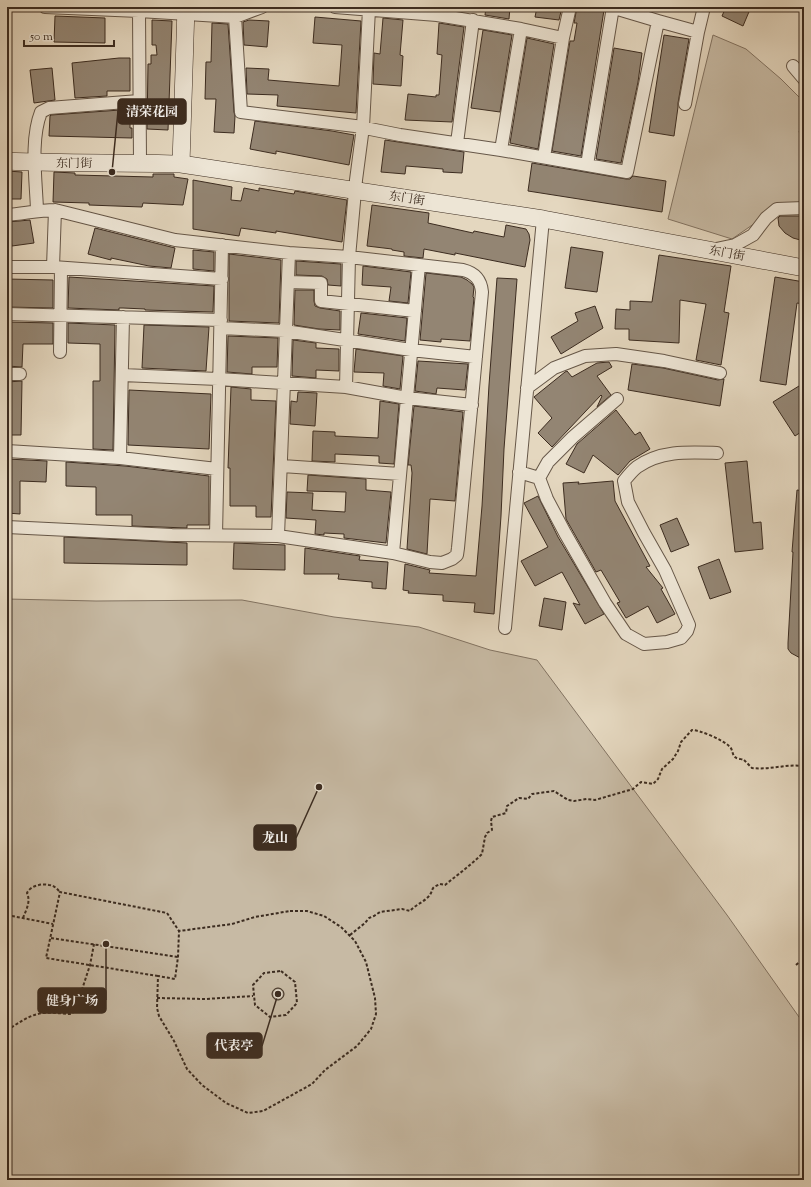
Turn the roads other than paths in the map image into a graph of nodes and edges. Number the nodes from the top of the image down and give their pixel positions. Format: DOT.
graph roads {
  1 [pos="46,7"];
  2 [pos="262,7"];
  3 [pos="335,7"];
  4 [pos="570,7"];
  5 [pos="612,7"];
  6 [pos="704,7"];
  7 [pos="369,9"];
  8 [pos="186,10"];
  9 [pos="139,11"];
  10 [pos="235,17"];
  11 [pos="473,20"];
  12 [pos="658,21"];
  13 [pos="521,29"];
  14 [pos="698,32"];
  15 [pos="563,38"];
  16 [pos="793,66"];
  17 [pos="804,79"];
  18 [pos="139,100"];
  19 [pos="685,104"];
  20 [pos="363,127"];
  21 [pos="457,143"];
  22 [pos="501,150"];
  23 [pos="7,151"];
  24 [pos="36,158"];
  25 [pos="140,158"];
  26 [pos="544,158"];
  27 [pos="181,160"];
  28 [pos="7,161"];
  29 [pos="587,165"];
  30 [pos="355,185"];
  31 [pos="804,208"];
  32 [pos="38,210"];
  33 [pos="55,210"];
  34 [pos="7,215"];
  35 [pos="543,219"];
  36 [pos="222,245"];
  37 [pos="733,246"];
  38 [pos="711,250"];
  39 [pos="289,253"];
  40 [pos="349,257"];
  41 [pos="804,259"];
  42 [pos="419,265"];
  43 [pos="7,267"];
  44 [pos="57,268"];
  45 [pos="804,268"];
  46 [pos="222,279"];
  47 [pos="288,282"];
  48 [pos="348,304"];
  49 [pos="415,311"];
  50 [pos="7,314"];
  51 [pos="61,314"];
  52 [pos="123,317"];
  53 [pos="221,324"];
  54 [pos="285,332"];
  55 [pos="347,341"];
  56 [pos="411,350"];
  57 [pos="60,352"];
  58 [pos="476,356"];
  59 [pos="720,373"];
  60 [pos="7,374"];
  61 [pos="20,374"];
  62 [pos="122,375"];
  63 [pos="218,378"];
  64 [pos="284,382"];
  65 [pos="346,387"];
  66 [pos="527,388"];
  67 [pos="407,398"];
  68 [pos="617,399"];
  69 [pos="472,405"];
  70 [pos="7,451"];
  71 [pos="717,453"];
  72 [pos="120,458"];
  73 [pos="282,466"];
  74 [pos="217,469"];
  75 [pos="519,472"];
  76 [pos="400,474"];
  77 [pos="539,478"];
  78 [pos="7,527"];
  79 [pos="216,535"];
  80 [pos="278,536"];
  81 [pos="393,553"];
  82 [pos="505,628"];
  1 -- 9 [label="street"];
  2 -- 10 [label="street"];
  3 -- 7 [label="street"];
  4 -- 15 [label="street"];
  5 -- 12 [label="street"];
  5 -- 29 [label="street"];
  6 -- 14 [label="street"];
  7 -- 11 [label="street"];
  7 -- 20 [label="street"];
  8 -- 9 [label="street"];
  8 -- 10 [label="street"];
  8 -- 27 [label="street"];
  9 -- 18 [label="street"];
  10 -- 20 [label="street"];
  11 -- 13 [label="street"];
  11 -- 21 [label="street"];
  12 -- 14 [label="street"];
  12 -- 29 [label="street"];
  13 -- 15 [label="street"];
  13 -- 22 [label="street"];
  14 -- 19 [label="street"];
  15 -- 26 [label="street"];
  16 -- 17 [label="street"];
  18 -- 24 [label="street"];
  18 -- 25 [label="street"];
  20 -- 21 [label="street"];
  20 -- 30 [label="street"];
  21 -- 22 [label="street"];
  22 -- 26 [label="street"];
  23 -- 24 [label="street, 东门街"];
  24 -- 25 [label="street, 东门街"];
  24 -- 28 [label="street, 东门街"];
  24 -- 32 [label="street"];
  25 -- 27 [label="street, 东门街"];
  26 -- 29 [label="street"];
  27 -- 30 [label="street, 东门街"];
  30 -- 35 [label="street, 东门街"];
  30 -- 37 [label="street, 东门街"];
  30 -- 40 [label="street"];
  31 -- 37 [label="street"];
  32 -- 33 [label="street"];
  32 -- 34 [label="street"];
  33 -- 36 [label="street"];
  33 -- 44 [label="street"];
  35 -- 38 [label="street, 东门街"];
  35 -- 66 [label="street"];
  36 -- 39 [label="street"];
  36 -- 46 [label="street"];
  37 -- 38 [label="street"];
  37 -- 41 [label="street, 东门街"];
  38 -- 45 [label="street, 东门街"];
  39 -- 40 [label="street"];
  39 -- 47 [label="street"];
  40 -- 42 [label="street"];
  40 -- 48 [label="street"];
  42 -- 49 [label="street"];
  42 -- 58 [label="street"];
  43 -- 44 [label="street"];
  44 -- 46 [label="street"];
  44 -- 51 [label="street"];
  46 -- 53 [label="street"];
  47 -- 48 [label="street"];
  47 -- 54 [label="street"];
  48 -- 49 [label="street"];
  48 -- 55 [label="street"];
  49 -- 56 [label="street"];
  50 -- 51 [label="street"];
  51 -- 52 [label="street"];
  51 -- 57 [label="street"];
  52 -- 53 [label="street"];
  52 -- 62 [label="street"];
  53 -- 54 [label="street"];
  53 -- 63 [label="street"];
  54 -- 55 [label="street"];
  54 -- 64 [label="street"];
  55 -- 56 [label="street"];
  55 -- 65 [label="street"];
  56 -- 58 [label="street"];
  56 -- 67 [label="street"];
  58 -- 69 [label="street"];
  59 -- 66 [label="street"];
  60 -- 61 [label="street"];
  62 -- 63 [label="street"];
  62 -- 72 [label="street"];
  63 -- 64 [label="street"];
  63 -- 74 [label="street"];
  64 -- 65 [label="street"];
  64 -- 73 [label="street"];
  65 -- 67 [label="street"];
  66 -- 75 [label="street"];
  67 -- 69 [label="street"];
  67 -- 76 [label="street"];
  68 -- 77 [label="street"];
  69 -- 81 [label="street"];
  70 -- 72 [label="street"];
  71 -- 77 [label="street"];
  72 -- 74 [label="street"];
  73 -- 76 [label="street"];
  73 -- 80 [label="street"];
  74 -- 79 [label="street"];
  75 -- 77 [label="street"];
  75 -- 82 [label="street"];
  76 -- 81 [label="street"];
  78 -- 79 [label="street"];
  79 -- 80 [label="street"];
  80 -- 81 [label="street"];
}
